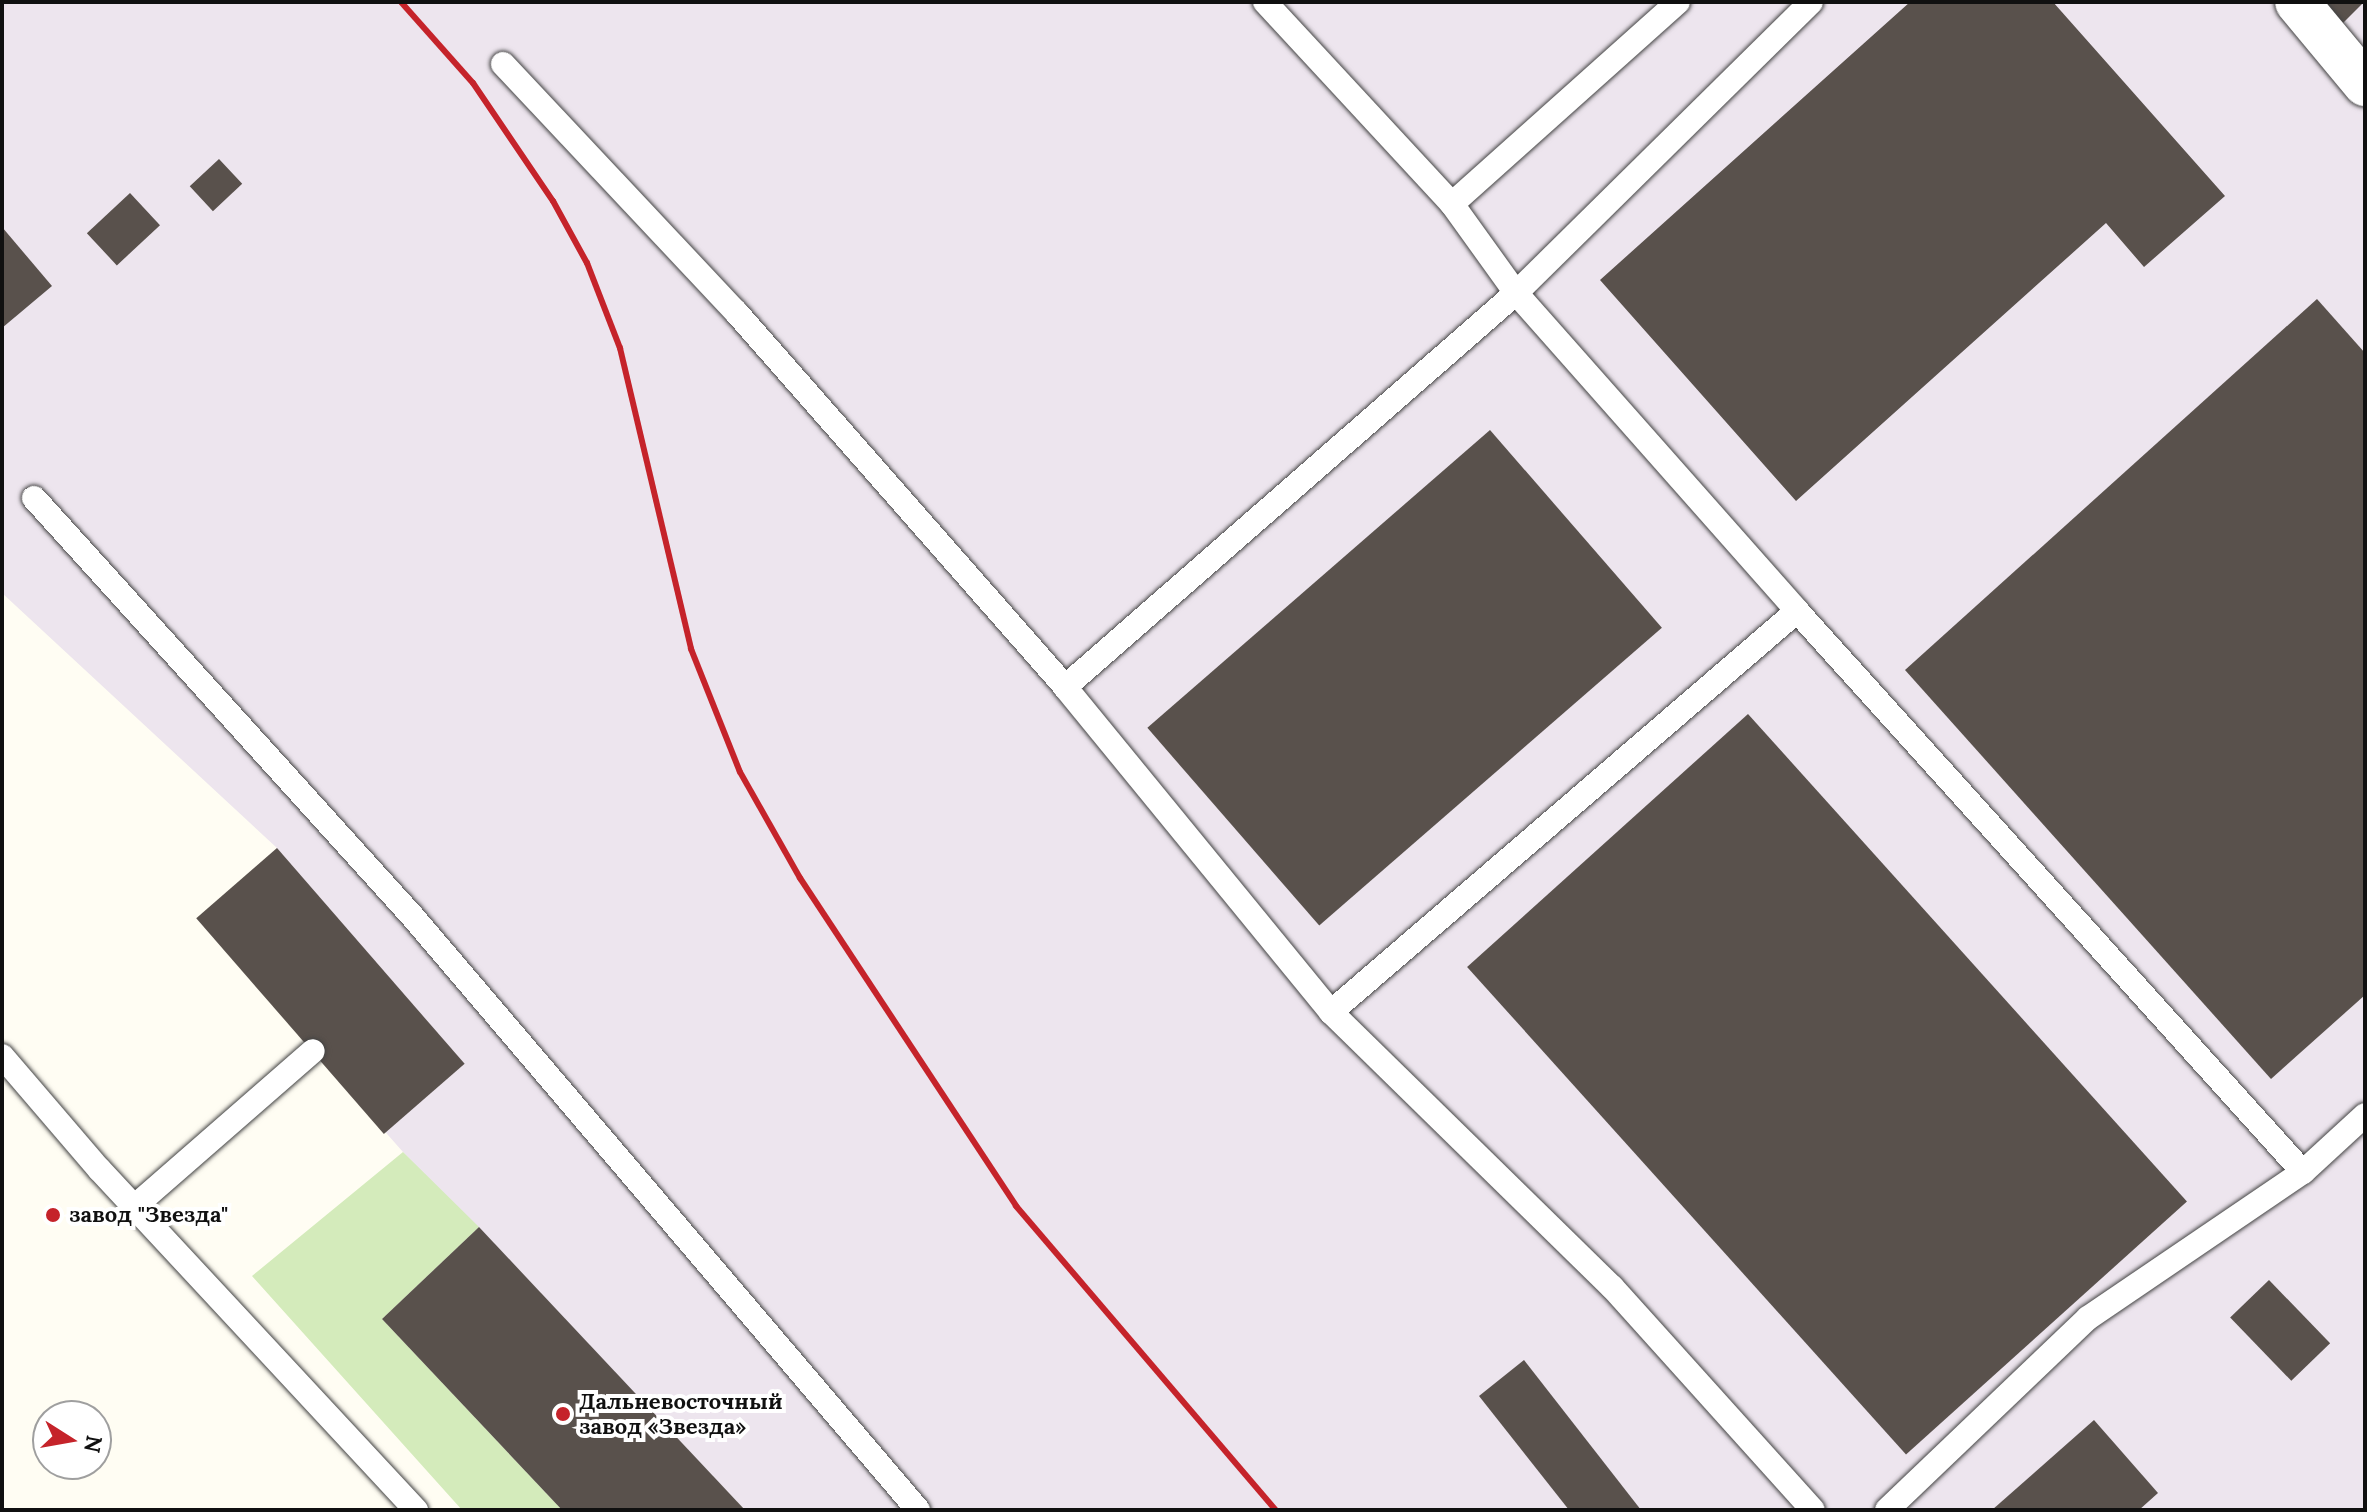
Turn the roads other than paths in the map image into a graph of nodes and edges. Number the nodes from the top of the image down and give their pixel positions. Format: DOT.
graph roads {
  1 [pos="1265,2"];
  2 [pos="1678,2"];
  3 [pos="1811,2"];
  4 [pos="2297,2"];
  5 [pos="503,64"];
  6 [pos="2365,84"];
  7 [pos="1452,204"];
  8 [pos="1516,293"];
  9 [pos="34,498"];
  10 [pos="1797,611"];
  11 [pos="1065,687"];
  12 [pos="1331,1012"];
  13 [pos="313,1051"];
  14 [pos="2,1056"];
  15 [pos="2365,1115"];
  16 [pos="2303,1172"];
  17 [pos="134,1207"];
  18 [pos="416,1510"];
  19 [pos="918,1510"];
  20 [pos="1813,1510"];
  21 [pos="1887,1510"];
  1 -- 7 [label="lane"];
  2 -- 7 [label="lane"];
  3 -- 8 [label="lane"];
  4 -- 6 [label="street"];
  5 -- 11 [label="lane"];
  7 -- 8 [label="lane"];
  8 -- 10 [label="lane"];
  8 -- 11 [label="lane"];
  9 -- 19 [label="lane"];
  10 -- 12 [label="lane"];
  10 -- 16 [label="lane"];
  11 -- 12 [label="lane"];
  12 -- 20 [label="lane"];
  13 -- 17 [label="lane"];
  14 -- 17 [label="lane"];
  15 -- 16 [label="lane"];
  16 -- 21 [label="lane"];
  17 -- 18 [label="lane"];
}
